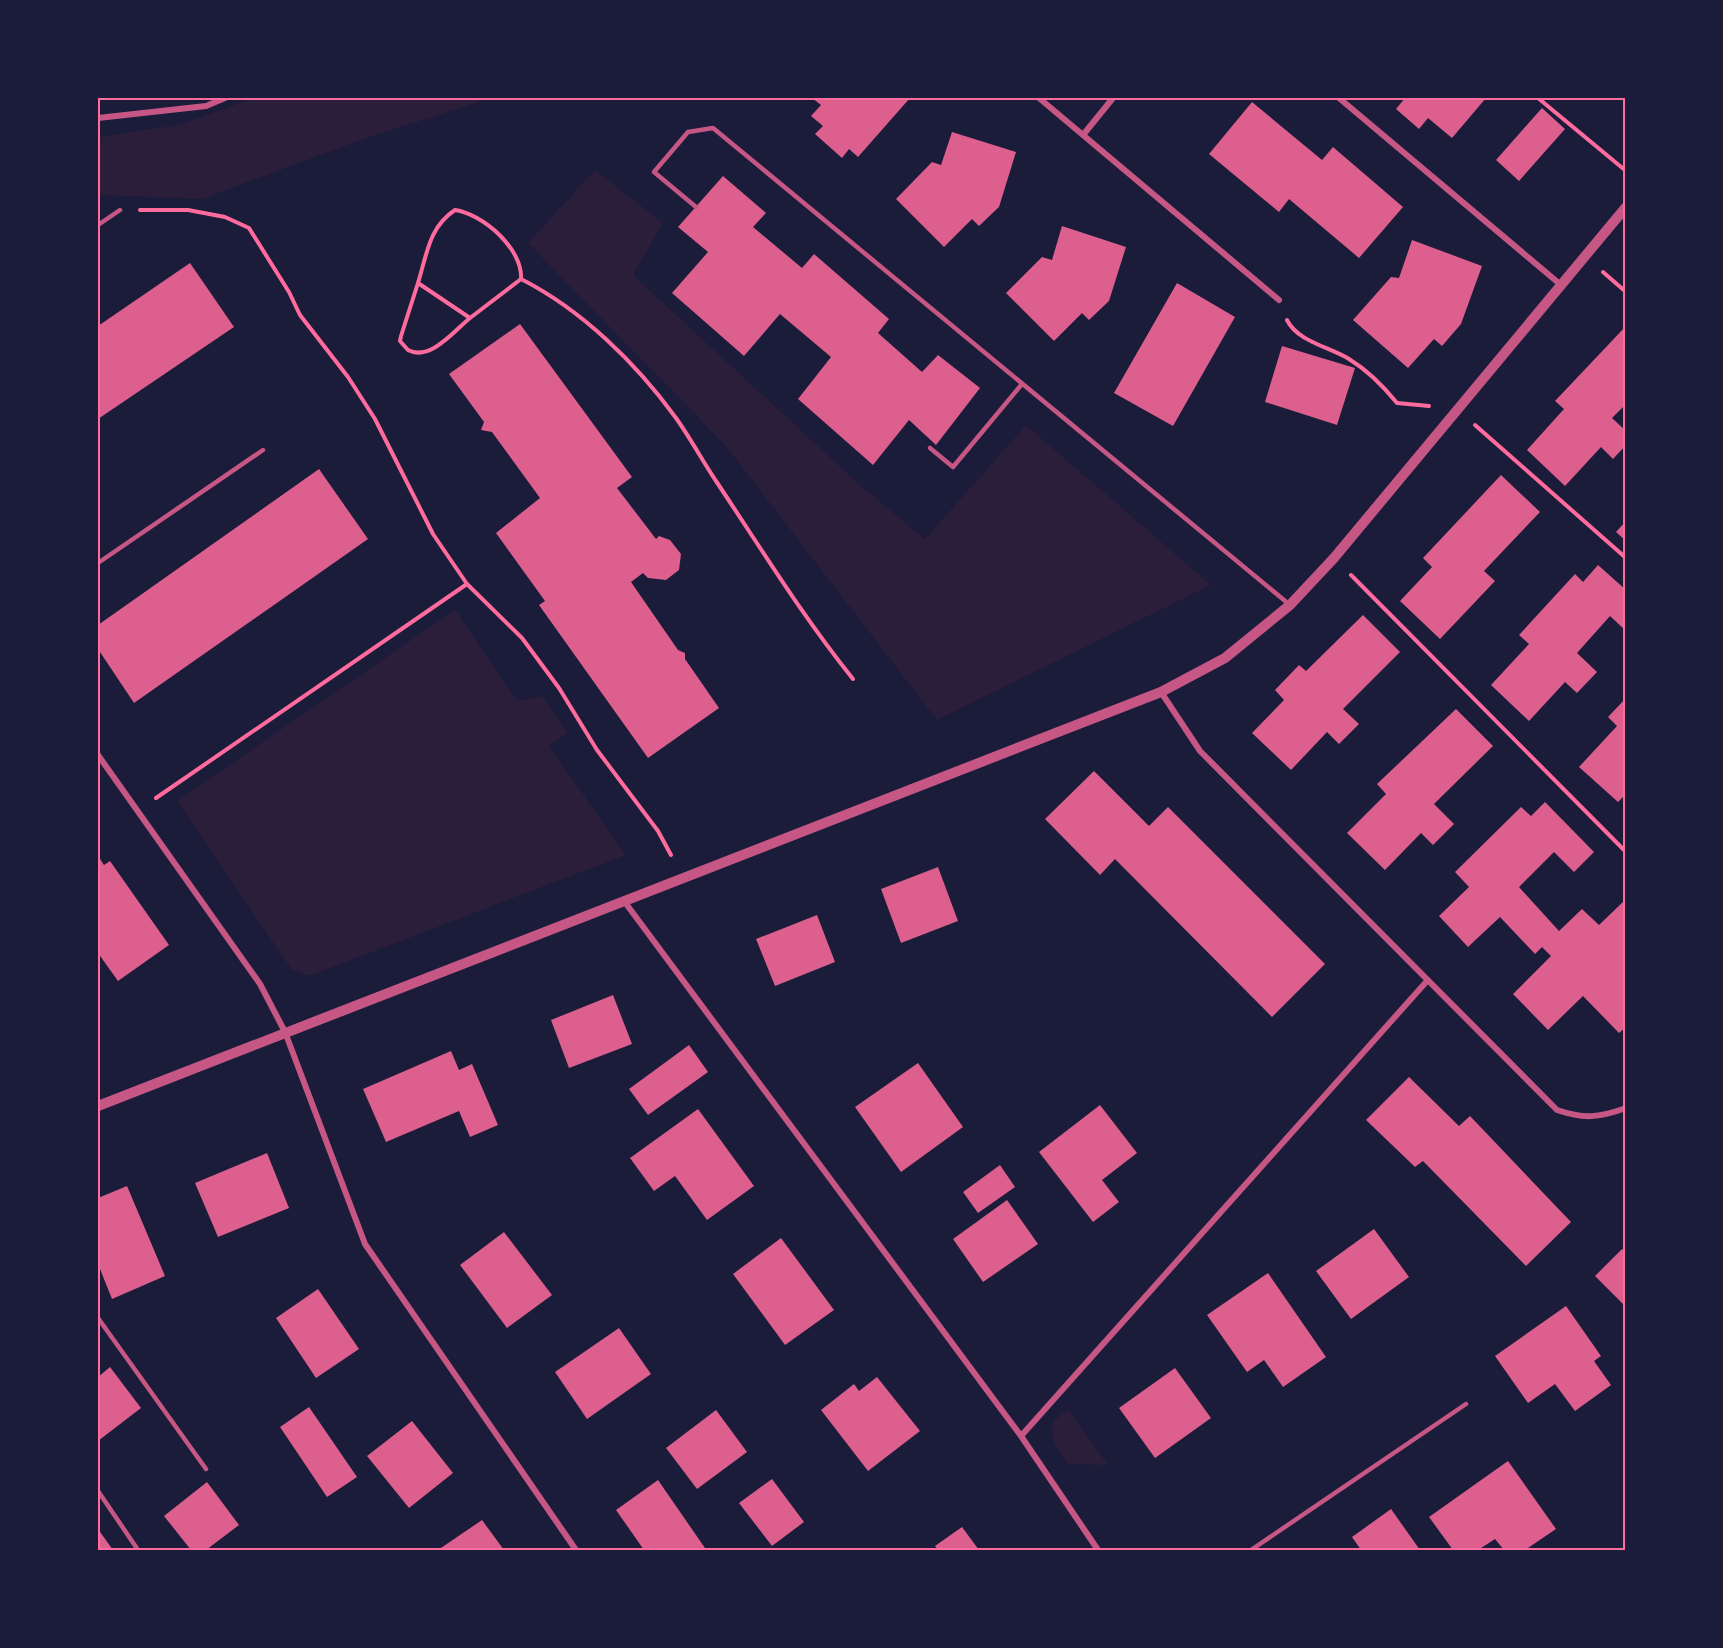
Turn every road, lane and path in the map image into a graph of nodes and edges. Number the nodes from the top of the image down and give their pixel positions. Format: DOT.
graph roads {
  1 [pos="225,98"];
  2 [pos="1039,98"];
  3 [pos="1113,98"];
  4 [pos="1338,98"];
  5 [pos="1538,98"];
  6 [pos="98,118"];
  7 [pos="1083,135"];
  8 [pos="1626,171"];
  9 [pos="696,207"];
  10 [pos="1626,207"];
  11 [pos="120,210"];
  12 [pos="98,225"];
  13 [pos="521,279"];
  14 [pos="418,283"];
  15 [pos="1561,285"];
  16 [pos="1279,300"];
  17 [pos="470,318"];
  18 [pos="1022,384"];
  19 [pos="1457,409"];
  20 [pos="930,448"];
  21 [pos="263,450"];
  22 [pos="1334,558"];
  23 [pos="1626,558"];
  24 [pos="98,563"];
  25 [pos="467,584"];
  26 [pos="1290,605"];
  27 [pos="853,679"];
  28 [pos="1161,692"];
  29 [pos="98,755"];
  30 [pos="136,812"];
  31 [pos="1626,852"];
  32 [pos="684,878"];
  33 [pos="624,901"];
  34 [pos="1427,981"];
  35 [pos="285,1032"];
  36 [pos="98,1106"];
  37 [pos="1626,1108"];
  38 [pos="98,1318"];
  39 [pos="1466,1404"];
  40 [pos="1021,1436"];
  41 [pos="206,1469"];
  42 [pos="98,1491"];
  43 [pos="138,1551"];
  44 [pos="576,1551"];
  45 [pos="1098,1551"];
  46 [pos="1251,1551"];
  1 -- 6 [label="street"];
  2 -- 7 [label="street"];
  3 -- 7 [label="street"];
  4 -- 15 [label="street"];
  5 -- 8 [label="path"];
  7 -- 16 [label="street"];
  9 -- 18 [label="lane"];
  10 -- 15 [label="street"];
  11 -- 12 [label="lane"];
  11 -- 25 [label="path"];
  13 -- 14 [label="path"];
  13 -- 17 [label="path"];
  13 -- 27 [label="path"];
  14 -- 17 [label="path"];
  14 -- 17 [label="path"];
  15 -- 19 [label="street"];
  16 -- 19 [label="path"];
  18 -- 20 [label="lane"];
  18 -- 26 [label="lane"];
  19 -- 22 [label="street"];
  19 -- 23 [label="path"];
  21 -- 24 [label="lane"];
  22 -- 26 [label="street"];
  22 -- 31 [label="path"];
  25 -- 30 [label="path"];
  25 -- 32 [label="path"];
  26 -- 28 [label="street"];
  28 -- 32 [label="street"];
  28 -- 34 [label="street"];
  29 -- 30 [label="street"];
  30 -- 35 [label="street"];
  32 -- 33 [label="street"];
  33 -- 35 [label="street"];
  33 -- 40 [label="street"];
  34 -- 37 [label="street"];
  34 -- 40 [label="street"];
  35 -- 36 [label="street"];
  35 -- 44 [label="street"];
  38 -- 41 [label="lane"];
  39 -- 46 [label="lane"];
  40 -- 45 [label="street"];
  42 -- 43 [label="lane"];
}
